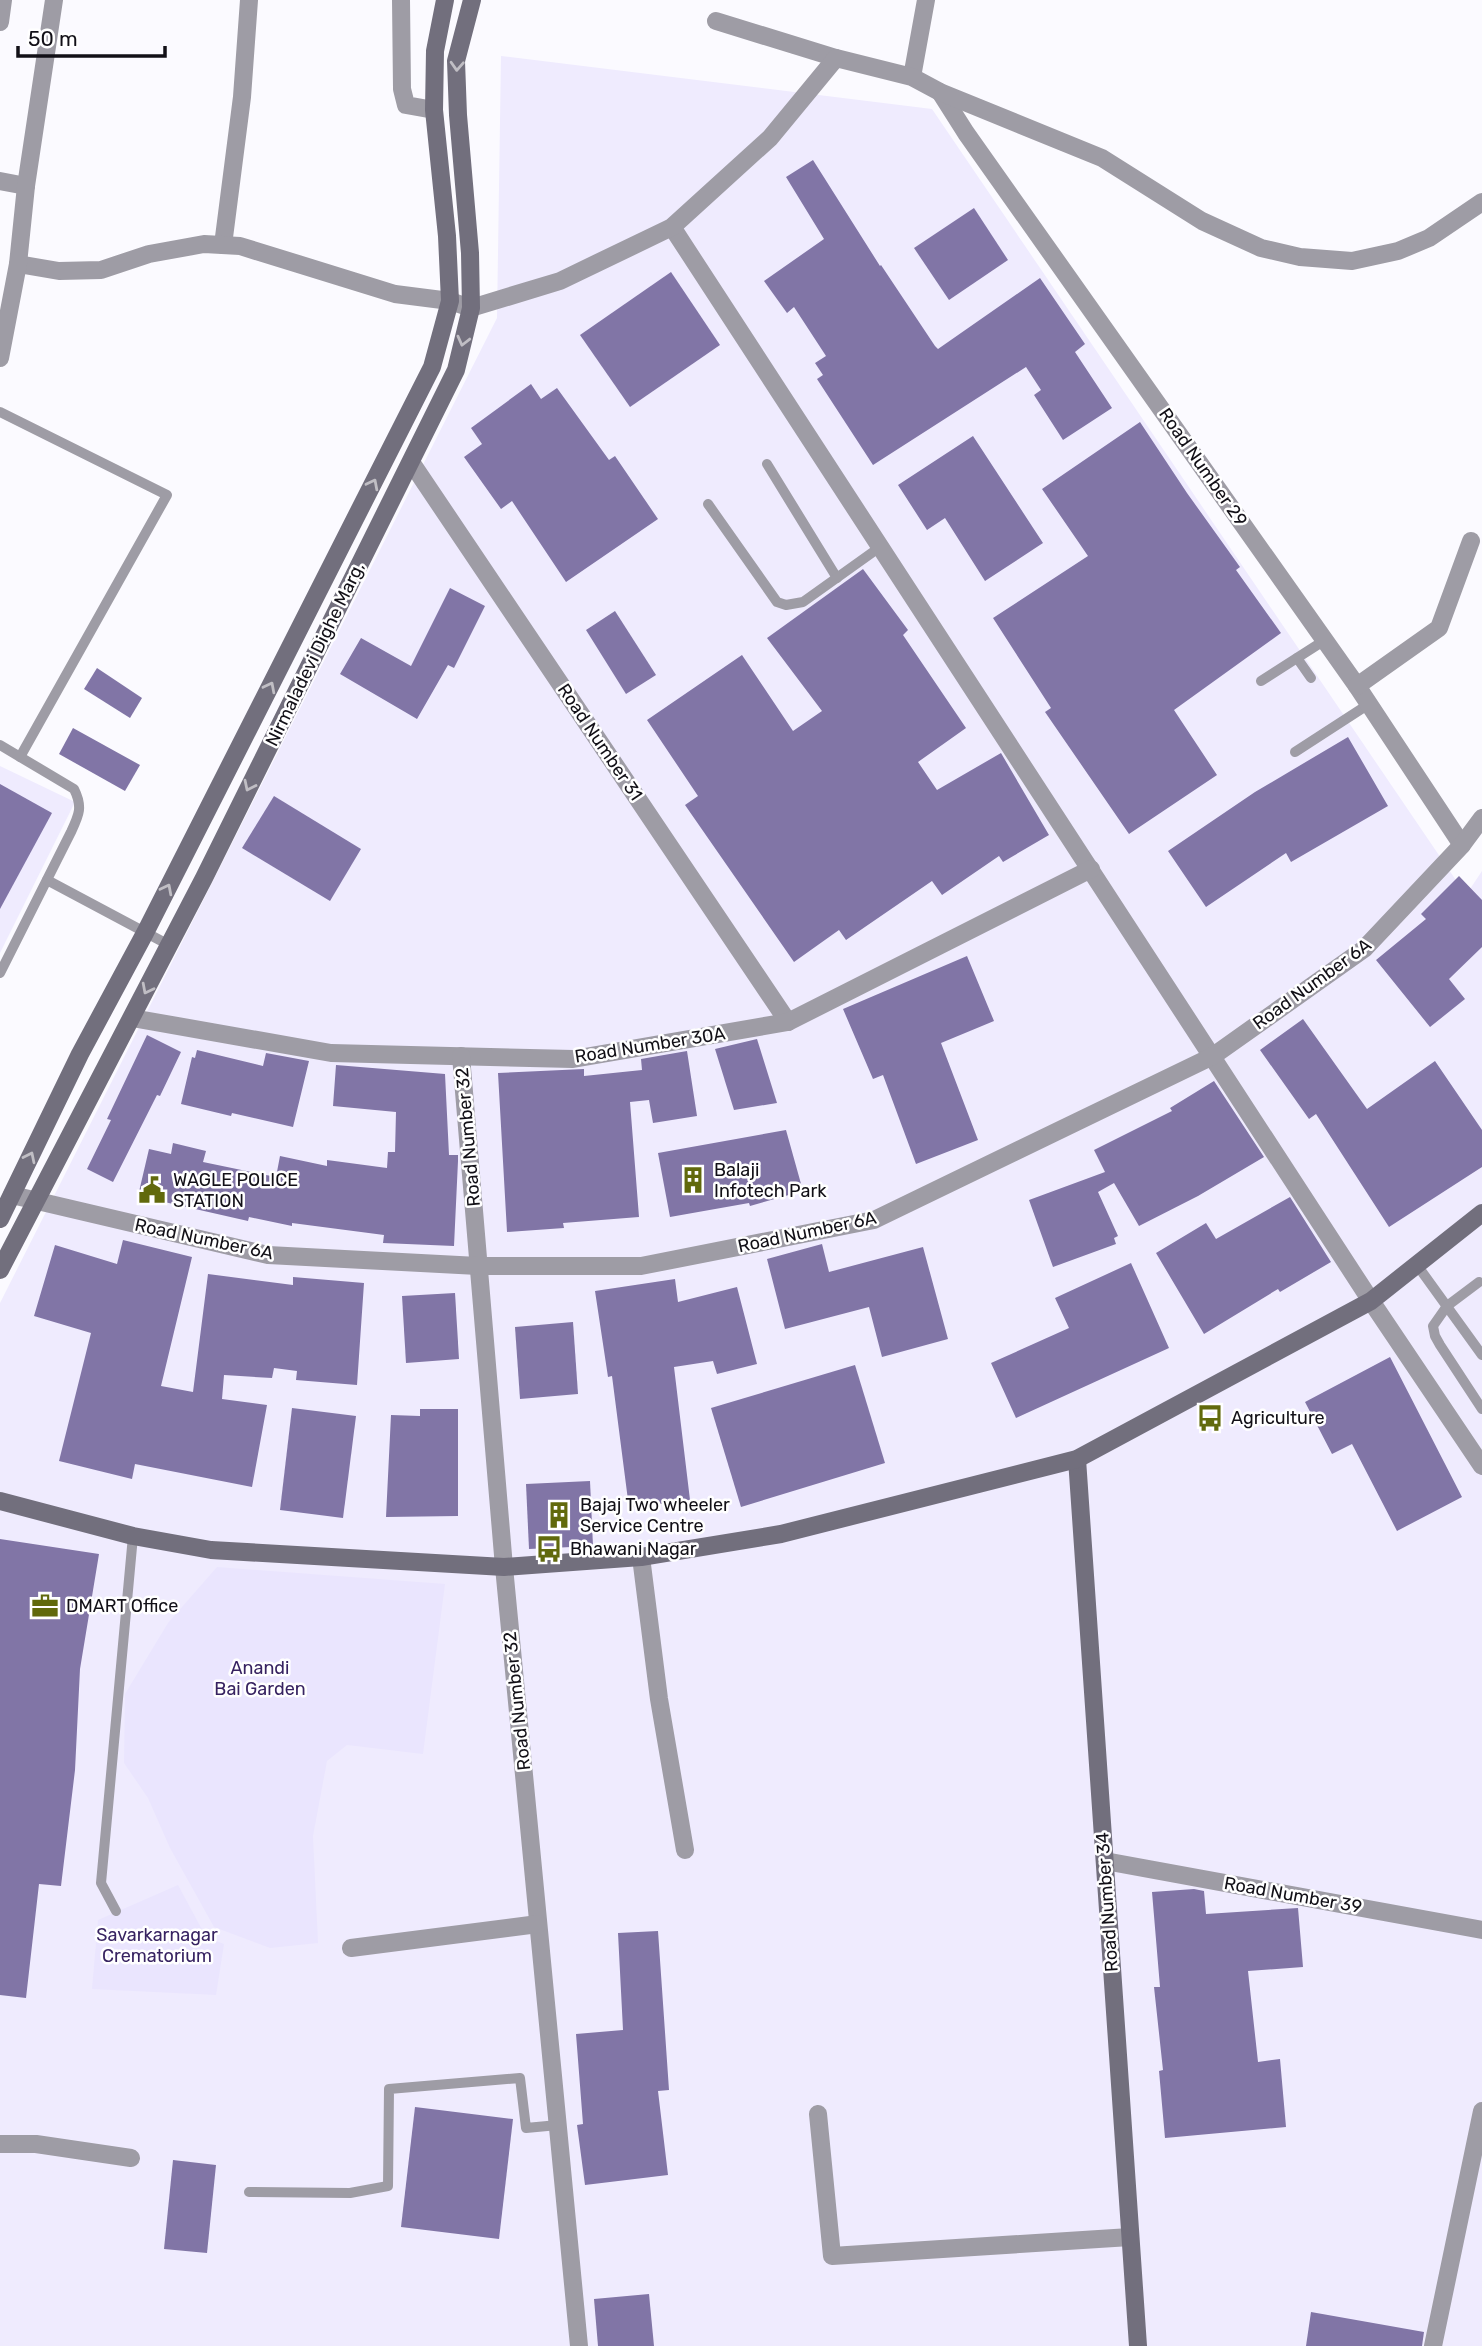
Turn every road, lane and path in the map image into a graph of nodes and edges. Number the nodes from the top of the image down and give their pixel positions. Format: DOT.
graph roads {
  1 [pos="3,0"];
  2 [pos="54,0"];
  3 [pos="248,0"];
  4 [pos="401,0"];
  5 [pos="445,0"];
  6 [pos="472,0"];
  7 [pos="926,0"];
  8 [pos="716,21"];
  9 [pos="0,22"];
  10 [pos="836,58"];
  11 [pos="912,77"];
  12 [pos="940,92"];
  13 [pos="434,110"];
  14 [pos="0,181"];
  15 [pos="26,186"];
  16 [pos="1482,202"];
  17 [pos="672,227"];
  18 [pos="223,245"];
  19 [pos="18,264"];
  20 [pos="450,301"];
  21 [pos="471,308"];
  22 [pos="0,358"];
  23 [pos="0,412"];
  24 [pos="411,461"];
  25 [pos="767,464"];
  26 [pos="708,504"];
  27 [pos="1471,541"];
  28 [pos="880,547"];
  29 [pos="837,578"];
  30 [pos="1325,640"];
  31 [pos="1297,657"];
  32 [pos="1311,678"];
  33 [pos="1261,681"];
  34 [pos="1357,686"];
  35 [pos="1369,704"];
  36 [pos="0,745"];
  37 [pos="1295,752"];
  38 [pos="20,757"];
  39 [pos="1482,818"];
  40 [pos="1462,845"];
  41 [pos="1091,869"];
  42 [pos="47,880"];
  43 [pos="145,933"];
  44 [pos="169,945"];
  45 [pos="0,973"];
  46 [pos="132,1018"];
  47 [pos="789,1022"];
  48 [pos="461,1056"];
  49 [pos="1213,1056"];
  50 [pos="6,1193"];
  51 [pos="36,1201"];
  52 [pos="1482,1213"];
  53 [pos="0,1219"];
  54 [pos="1417,1265"];
  55 [pos="478,1266"];
  56 [pos="0,1270"];
  57 [pos="1479,1282"];
  58 [pos="1371,1301"];
  59 [pos="1447,1306"];
  60 [pos="1482,1355"];
  61 [pos="1482,1409"];
  62 [pos="1077,1459"];
  63 [pos="1482,1466"];
  64 [pos="0,1502"];
  65 [pos="133,1536"];
  66 [pos="641,1557"];
  67 [pos="504,1567"];
  68 [pos="685,1850"];
  69 [pos="1105,1861"];
  70 [pos="116,1911"];
  71 [pos="538,1924"];
  72 [pos="1482,1930"];
  73 [pos="351,1948"];
  74 [pos="1482,2111"];
  75 [pos="818,2114"];
  76 [pos="558,2125"];
  77 [pos="0,2144"];
  78 [pos="131,2158"];
  79 [pos="249,2192"];
  80 [pos="1130,2237"];
  81 [pos="579,2346"];
  82 [pos="1138,2346"];
  83 [pos="1433,2346"];
  1 -- 9 [label="street"];
  2 -- 15 [label="street"];
  3 -- 18 [label="street"];
  4 -- 13 [label="street"];
  5 -- 13 [label="main road, Nirmaladevi Dighe Marg,"];
  6 -- 21 [label="main road, Nirmaladevi Dighe Marg,, one-way"];
  7 -- 11 [label="street"];
  8 -- 10 [label="street"];
  10 -- 11 [label="street"];
  10 -- 17 [label="street"];
  11 -- 12 [label="street"];
  12 -- 16 [label="street"];
  12 -- 30 [label="street, Road Number 29"];
  13 -- 20 [label="main road, Nirmaladevi Dighe Marg,"];
  14 -- 15 [label="street"];
  15 -- 19 [label="street"];
  17 -- 21 [label="street"];
  17 -- 28 [label="street"];
  18 -- 19 [label="street"];
  18 -- 20 [label="street"];
  19 -- 22 [label="street"];
  20 -- 21 [label="street"];
  43 -- 20 [label="main road, Nirmaladevi Dighe Marg,, one-way"];
  21 -- 24 [label="main road, Nirmaladevi Dighe Marg,, one-way"];
  23 -- 38 [label="lane"];
  24 -- 44 [label="main road, Nirmaladevi Dighe Marg,, one-way"];
  24 -- 47 [label="street, Road Number 31"];
  25 -- 29 [label="lane"];
  26 -- 29 [label="lane"];
  27 -- 34 [label="street"];
  28 -- 29 [label="lane"];
  28 -- 41 [label="street"];
  30 -- 31 [label="lane"];
  30 -- 34 [label="street, Road Number 29"];
  31 -- 32 [label="lane"];
  31 -- 33 [label="lane"];
  34 -- 35 [label="street, Road Number 29"];
  35 -- 37 [label="lane"];
  35 -- 40 [label="street, Road Number 29"];
  36 -- 38 [label="lane"];
  38 -- 42 [label="lane"];
  39 -- 40 [label="street, Road Number 6A"];
  40 -- 49 [label="street, Road Number 6A"];
  41 -- 47 [label="street, Road Number 30A"];
  41 -- 49 [label="street"];
  42 -- 43 [label="lane"];
  42 -- 45 [label="lane"];
  43 -- 44 [label="lane"];
  50 -- 43 [label="main road, Nirmaladevi Dighe Marg,, one-way"];
  44 -- 46 [label="main road, Nirmaladevi Dighe Marg,, one-way"];
  46 -- 48 [label="street, Road Number 30A"];
  46 -- 51 [label="main road, Nirmaladevi Dighe Marg,"];
  47 -- 48 [label="street, Road Number 30A"];
  48 -- 55 [label="street, Road Number 32"];
  49 -- 55 [label="street, Road Number 6A"];
  49 -- 58 [label="street"];
  50 -- 51 [label="street, Road Number 6A"];
  50 -- 53 [label="main road, Nirmaladevi Dighe Marg,"];
  51 -- 55 [label="street, Road Number 6A"];
  51 -- 56 [label="main road, Nirmaladevi Dighe Marg,"];
  52 -- 54 [label="main road"];
  54 -- 58 [label="main road"];
  54 -- 59 [label="lane"];
  55 -- 67 [label="street, Road Number 32"];
  57 -- 59 [label="lane"];
  58 -- 62 [label="main road"];
  58 -- 63 [label="street"];
  59 -- 60 [label="lane"];
  59 -- 61 [label="lane"];
  62 -- 66 [label="main road"];
  62 -- 69 [label="main road, Road Number 34"];
  64 -- 65 [label="main road"];
  65 -- 67 [label="main road"];
  65 -- 70 [label="lane"];
  66 -- 67 [label="main road"];
  66 -- 68 [label="street"];
  67 -- 71 [label="street, Road Number 32"];
  69 -- 72 [label="street, Road Number 39"];
  69 -- 80 [label="main road, Road Number 34"];
  71 -- 73 [label="street"];
  71 -- 76 [label="street, Road Number 32"];
  74 -- 83 [label="street"];
  75 -- 80 [label="street"];
  76 -- 79 [label="lane"];
  76 -- 81 [label="street, Road Number 32"];
  77 -- 78 [label="street"];
  80 -- 82 [label="main road, Road Number 34"];
}
